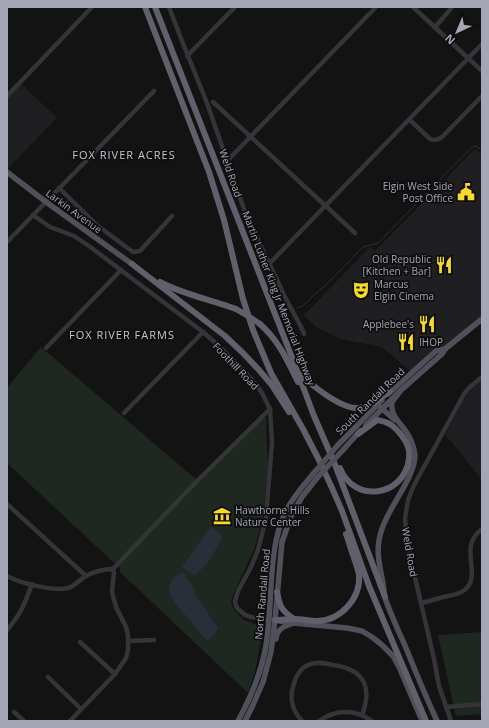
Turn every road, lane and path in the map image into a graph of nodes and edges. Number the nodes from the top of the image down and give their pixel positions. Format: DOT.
graph roads {
  1 [pos="92,7"];
  2 [pos="145,7"];
  3 [pos="155,7"];
  4 [pos="169,7"];
  5 [pos="235,7"];
  6 [pos="376,7"];
  7 [pos="413,7"];
  8 [pos="452,7"];
  9 [pos="435,27"];
  10 [pos="482,44"];
  11 [pos="187,56"];
  12 [pos="468,59"];
  13 [pos="482,71"];
  14 [pos="154,91"];
  15 [pos="7,96"];
  16 [pos="482,96"];
  17 [pos="213,102"];
  18 [pos="410,120"];
  19 [pos="250,137"];
  20 [pos="227,161"];
  21 [pos="7,172"];
  22 [pos="59,188"];
  23 [pos="46,202"];
  24 [pos="325,206"];
  25 [pos="33,215"];
  26 [pos="172,216"];
  27 [pos="355,233"];
  28 [pos="7,242"];
  29 [pos="132,264"];
  30 [pos="269,264"];
  31 [pos="121,270"];
  32 [pos="482,319"];
  33 [pos="202,332"];
  34 [pos="304,334"];
  35 [pos="46,348"];
  36 [pos="445,349"];
  37 [pos="293,360"];
  38 [pos="300,375"];
  39 [pos="482,377"];
  40 [pos="390,391"];
  41 [pos="400,391"];
  42 [pos="377,404"];
  43 [pos="270,409"];
  44 [pos="382,409"];
  45 [pos="124,413"];
  46 [pos="314,416"];
  47 [pos="405,430"];
  48 [pos="358,434"];
  49 [pos="319,460"];
  50 [pos="315,476"];
  51 [pos="7,504"];
  52 [pos="342,511"];
  53 [pos="482,529"];
  54 [pos="113,569"];
  55 [pos="7,576"];
  56 [pos="86,576"];
  57 [pos="32,584"];
  58 [pos="277,592"];
  59 [pos="385,597"];
  60 [pos="421,603"];
  61 [pos="272,620"];
  62 [pos="293,621"];
  63 [pos="7,630"];
  64 [pos="154,640"];
  65 [pos="129,641"];
  66 [pos="80,642"];
  67 [pos="268,664"];
  68 [pos="115,674"];
  69 [pos="48,677"];
  70 [pos="482,704"];
  71 [pos="446,707"];
  72 [pos="81,709"];
  73 [pos="14,712"];
  74 [pos="362,714"];
  75 [pos="24,721"];
  76 [pos="70,721"];
  77 [pos="238,721"];
  78 [pos="246,721"];
  79 [pos="302,721"];
  80 [pos="318,721"];
  81 [pos="372,721"];
  82 [pos="425,721"];
  83 [pos="437,721"];
  84 [pos="451,721"];
  1 -- 15 [label="street"];
  2 -- 49 [label="highway"];
  3 -- 37 [label="highway, Martin Luther King Jr Memorial Highway"];
  4 -- 11 [label="street, Weld Road"];
  5 -- 11 [label="street"];
  6 -- 19 [label="street"];
  7 -- 9 [label="street"];
  8 -- 9 [label="street"];
  9 -- 12 [label="street"];
  10 -- 12 [label="street"];
  11 -- 20 [label="street, Weld Road"];
  12 -- 13 [label="street"];
  12 -- 18 [label="street"];
  14 -- 22 [label="street"];
  16 -- 18 [label="street"];
  17 -- 19 [label="street"];
  18 -- 24 [label="street"];
  19 -- 20 [label="street"];
  19 -- 24 [label="street"];
  20 -- 30 [label="street, Weld Road"];
  21 -- 23 [label="main road, Larkin Avenue"];
  22 -- 23 [label="street"];
  22 -- 26 [label="street"];
  23 -- 25 [label="street"];
  23 -- 29 [label="main road, Larkin Avenue"];
  24 -- 27 [label="street"];
  24 -- 30 [label="street"];
  25 -- 28 [label="street"];
  25 -- 31 [label="street, Foothill Road"];
  29 -- 46 [label="highway, bridge"];
  29 -- 49 [label="highway"];
  30 -- 34 [label="street, Weld Road"];
  31 -- 33 [label="street, Foothill Road"];
  31 -- 35 [label="street"];
  32 -- 36 [label="main road, South Randall Road"];
  33 -- 43 [label="street, Foothill Road"];
  33 -- 45 [label="street"];
  36 -- 40 [label="main road, South Randall Road"];
  36 -- 41 [label="main road, South Randall Road"];
  37 -- 38 [label="highway"];
  37 -- 46 [label="highway, Martin Luther King Jr Memorial Highway"];
  38 -- 40 [label="highway"];
  38 -- 48 [label="highway"];
  39 -- 60 [label="street, Weld Road"];
  40 -- 42 [label="main road, South Randall Road"];
  41 -- 44 [label="main road, South Randall Road"];
  41 -- 47 [label="main road"];
  42 -- 44 [label="main road"];
  42 -- 50 [label="main road, South Randall Road, bridge"];
  43 -- 54 [label="street"];
  43 -- 61 [label="street, Foothill Road"];
  44 -- 47 [label="main road"];
  44 -- 48 [label="main road, South Randall Road"];
  46 -- 59 [label="highway, Martin Luther King Jr Memorial Highway"];
  47 -- 59 [label="main road"];
  48 -- 50 [label="main road, South Randall Road, bridge"];
  49 -- 52 [label="highway"];
  50 -- 58 [label="main road, North Randall Road"];
  50 -- 61 [label="main road, North Randall Road"];
  51 -- 56 [label="street"];
  52 -- 62 [label="highway"];
  52 -- 82 [label="highway"];
  53 -- 60 [label="street"];
  54 -- 56 [label="street"];
  54 -- 65 [label="street"];
  55 -- 57 [label="street"];
  56 -- 57 [label="street"];
  57 -- 63 [label="street"];
  58 -- 61 [label="main road, North Randall Road"];
  58 -- 62 [label="highway"];
  59 -- 83 [label="main road"];
  60 -- 71 [label="street, Weld Road"];
  61 -- 62 [label="highway"];
  61 -- 67 [label="main road, North Randall Road"];
  61 -- 77 [label="main road, North Randall Road"];
  62 -- 67 [label="main road"];
  62 -- 82 [label="main road"];
  64 -- 65 [label="street"];
  65 -- 68 [label="street"];
  66 -- 68 [label="street"];
  67 -- 78 [label="main road, North Randall Road"];
  68 -- 72 [label="street"];
  69 -- 72 [label="street"];
  70 -- 71 [label="street"];
  71 -- 84 [label="street, Weld Road"];
  72 -- 76 [label="street"];
  73 -- 75 [label="street"];
  74 -- 79 [label="street"];
  74 -- 80 [label="street"];
  74 -- 81 [label="street"];
}
